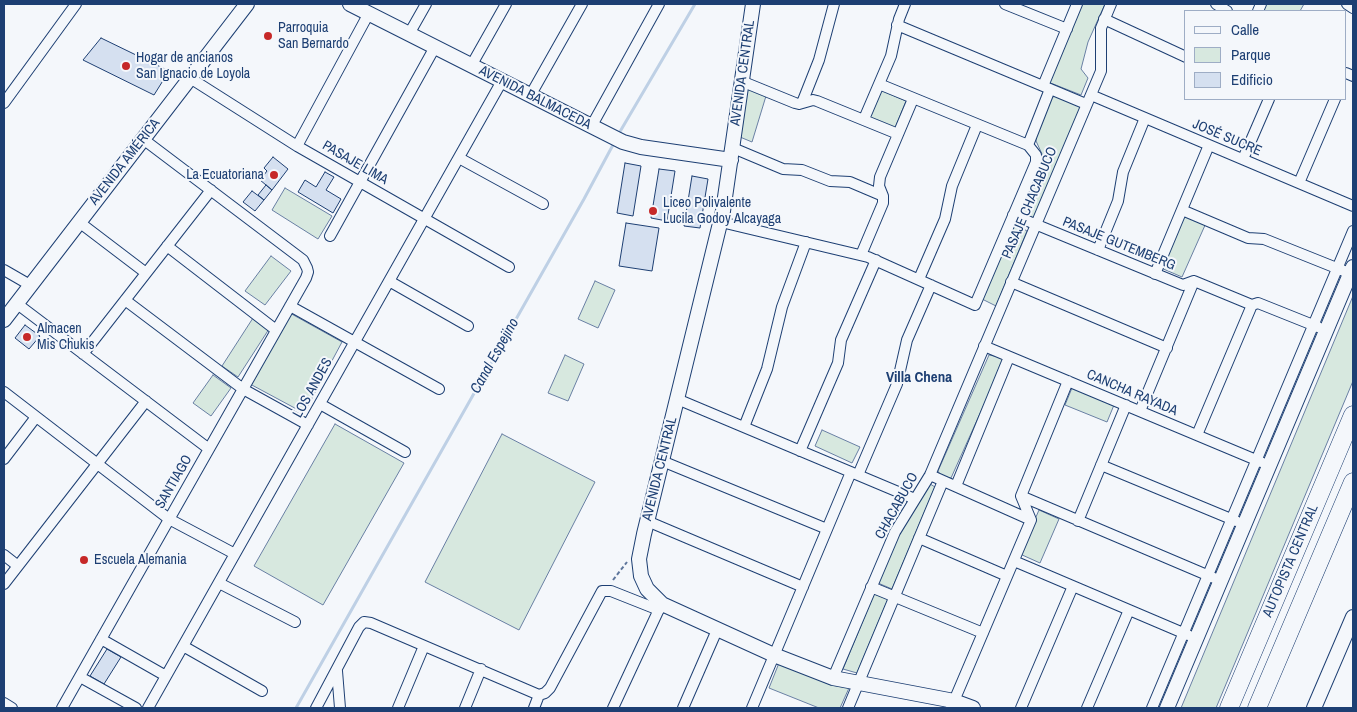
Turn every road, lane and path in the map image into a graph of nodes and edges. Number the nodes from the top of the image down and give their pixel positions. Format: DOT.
graph roads {
  1 [pos="76,4"];
  2 [pos="247,4"];
  3 [pos="350,4"];
  4 [pos="426,4"];
  5 [pos="506,4"];
  6 [pos="582,4"];
  7 [pos="657,4"];
  8 [pos="753,4"];
  9 [pos="834,4"];
  10 [pos="904,4"];
  11 [pos="1005,4"];
  12 [pos="1077,4"];
  13 [pos="1110,4"];
  14 [pos="1347,4"];
  15 [pos="1353,8"];
  16 [pos="369,13"];
  17 [pos="1104,19"];
  18 [pos="897,24"];
  19 [pos="1067,30"];
  20 [pos="409,34"];
  21 [pos="435,47"];
  22 [pos="1184,57"];
  23 [pos="471,66"];
  24 [pos="190,78"];
  25 [pos="502,81"];
  26 [pos="741,81"];
  27 [pos="879,84"];
  28 [pos="1046,87"];
  29 [pos="530,96"];
  30 [pos="913,98"];
  31 [pos="1088,99"];
  32 [pos="1269,100"];
  33 [pos="1335,100"];
  34 [pos="4,103"];
  35 [pos="802,103"];
  36 [pos="1145,118"];
  37 [pos="864,119"];
  38 [pos="977,125"];
  39 [pos="591,127"];
  40 [pos="898,134"];
  41 [pos="143,139"];
  42 [pos="1209,145"];
  43 [pos="297,146"];
  44 [pos="1028,146"];
  45 [pos="732,154"];
  46 [pos="459,158"];
  47 [pos="1243,159"];
  48 [pos="360,182"];
  49 [pos="1299,183"];
  50 [pos="211,190"];
  51 [pos="883,196"];
  52 [pos="543,204"];
  53 [pos="1353,206"];
  54 [pos="1182,210"];
  55 [pos="1013,215"];
  56 [pos="424,219"];
  57 [pos="79,222"];
  58 [pos="721,222"];
  59 [pos="1036,224"];
  60 [pos="1353,231"];
  61 [pos="330,236"];
  62 [pos="806,242"];
  63 [pos="167,246"];
  64 [pos="1098,250"];
  65 [pos="862,255"];
  66 [pos="876,260"];
  67 [pos="509,267"];
  68 [pos="4,270"];
  69 [pos="1347,270"];
  70 [pos="146,273"];
  71 [pos="1155,274"];
  72 [pos="919,280"];
  73 [pos="389,281"];
  74 [pos="1011,282"];
  75 [pos="1194,282"];
  76 [pos="30,285"];
  77 [pos="931,285"];
  78 [pos="125,300"];
  79 [pos="16,303"];
  80 [pos="1252,305"];
  81 [pos="290,306"];
  82 [pos="4,320"];
  83 [pos="468,326"];
  84 [pos="1320,328"];
  85 [pos="276,330"];
  86 [pos="355,342"];
  87 [pos="984,346"];
  88 [pos="1167,348"];
  89 [pos="83,354"];
  90 [pos="1009,357"];
  91 [pos="1068,381"];
  92 [pos="243,389"];
  93 [pos="439,389"];
  94 [pos="4,392"];
  95 [pos="677,399"];
  96 [pos="146,401"];
  97 [pos="320,404"];
  98 [pos="1126,406"];
  99 [pos="1140,411"];
  100 [pos="1353,415"];
  101 [pos="36,417"];
  102 [pos="308,424"];
  103 [pos="744,427"];
  104 [pos="1197,435"];
  105 [pos="209,449"];
  106 [pos="800,451"];
  107 [pos="405,452"];
  108 [pos="4,459"];
  109 [pos="662,461"];
  110 [pos="1263,463"];
  111 [pos="97,464"];
  112 [pos="1101,465"];
  113 [pos="854,473"];
  114 [pos="930,475"];
  115 [pos="943,481"];
  116 [pos="1353,482"];
  117 [pos="956,486"];
  118 [pos="1021,496"];
  119 [pos="915,499"];
  120 [pos="169,519"];
  121 [pos="1031,520"];
  122 [pos="647,521"];
  123 [pos="1078,521"];
  124 [pos="1238,522"];
  125 [pos="827,529"];
  126 [pos="920,538"];
  127 [pos="235,554"];
  128 [pos="4,555"];
  129 [pos="630,558"];
  130 [pos="1014,561"];
  131 [pos="18,566"];
  132 [pos="1007,576"];
  133 [pos="1214,578"];
  134 [pos="218,583"];
  135 [pos="4,584"];
  136 [pos="803,586"];
  137 [pos="1073,586"];
  138 [pos="872,588"];
  139 [pos="605,590"];
  140 [pos="895,597"];
  141 [pos="660,607"];
  142 [pos="1129,610"];
  143 [pos="1353,617"];
  144 [pos="295,622"];
  145 [pos="718,630"];
  146 [pos="983,633"];
  147 [pos="1183,633"];
  148 [pos="1196,638"];
  149 [pos="101,639"];
  150 [pos="183,646"];
  151 [pos="424,646"];
  152 [pos="774,655"];
  153 [pos="481,669"];
  154 [pos="336,671"];
  155 [pos="166,676"];
  156 [pos="80,677"];
  157 [pos="833,678"];
  158 [pos="859,684"];
  159 [pos="262,691"];
  160 [pos="539,695"];
  161 [pos="4,703"];
  162 [pos="953,705"];
  163 [pos="12,708"];
  164 [pos="62,708"];
  165 [pos="136,708"];
  166 [pos="148,708"];
  167 [pos="316,708"];
  168 [pos="340,708"];
  169 [pos="398,708"];
  170 [pos="464,708"];
  171 [pos="534,708"];
  172 [pos="613,708"];
  173 [pos="683,708"];
  174 [pos="752,708"];
  175 [pos="848,708"];
  176 [pos="974,708"];
  177 [pos="1021,708"];
  178 [pos="1087,708"];
  179 [pos="1152,708"];
  180 [pos="1167,708"];
  181 [pos="1229,708"];
  182 [pos="1257,708"];
  183 [pos="1314,708"];
  1 -- 34 [label="street"];
  2 -- 24 [label="street, AVENIDA AMÉRICA"];
  3 -- 16 [label="street, AVENIDA BALMACEDA"];
  4 -- 20 [label="street"];
  5 -- 23 [label="street"];
  6 -- 29 [label="street"];
  7 -- 39 [label="street"];
  8 -- 26 [label="street, AVENIDA CENTRAL"];
  9 -- 35 [label="street"];
  10 -- 18 [label="street"];
  11 -- 19 [label="street"];
  12 -- 19 [label="street, PASAJE CHACABUCO"];
  13 -- 17 [label="street"];
  14 -- 15 [label="street"];
  16 -- 20 [label="street, AVENIDA BALMACEDA"];
  16 -- 43 [label="street"];
  17 -- 22 [label="street"];
  17 -- 31 [label="street, PASAJE CHACABUCO"];
  18 -- 27 [label="street"];
  18 -- 28 [label="street, JOSÉ SUCRE"];
  19 -- 28 [label="street, PASAJE CHACABUCO"];
  20 -- 21 [label="street, AVENIDA BALMACEDA"];
  21 -- 23 [label="street, AVENIDA BALMACEDA"];
  21 -- 48 [label="street"];
  23 -- 25 [label="street, AVENIDA BALMACEDA"];
  24 -- 41 [label="street, AVENIDA AMÉRICA"];
  24 -- 43 [label="street, PASAJE LIMA"];
  25 -- 29 [label="street, AVENIDA BALMACEDA"];
  25 -- 46 [label="street, LOS ANDES"];
  26 -- 35 [label="street"];
  26 -- 45 [label="street, AVENIDA CENTRAL"];
  27 -- 30 [label="street"];
  27 -- 37 [label="street"];
  28 -- 31 [label="street, JOSÉ SUCRE"];
  28 -- 44 [label="street, PASAJE CHACABUCO"];
  29 -- 39 [label="street, AVENIDA BALMACEDA"];
  30 -- 38 [label="street"];
  30 -- 40 [label="street"];
  31 -- 36 [label="street, JOSÉ SUCRE"];
  31 -- 59 [label="street, PASAJE CHACABUCO"];
  32 -- 47 [label="street"];
  33 -- 49 [label="street"];
  35 -- 37 [label="street"];
  36 -- 42 [label="street, JOSÉ SUCRE"];
  36 -- 64 [label="street"];
  37 -- 40 [label="street"];
  38 -- 44 [label="street"];
  38 -- 72 [label="street"];
  39 -- 45 [label="street, AVENIDA BALMACEDA"];
  40 -- 51 [label="street"];
  41 -- 50 [label="street"];
  41 -- 57 [label="street, AVENIDA AMÉRICA"];
  42 -- 47 [label="street, JOSÉ SUCRE"];
  42 -- 54 [label="street"];
  43 -- 48 [label="street, PASAJE LIMA"];
  44 -- 55 [label="street, PASAJE CHACABUCO"];
  45 -- 51 [label="street"];
  45 -- 58 [label="street, AVENIDA CENTRAL"];
  46 -- 52 [label="street"];
  46 -- 56 [label="street, LOS ANDES"];
  47 -- 49 [label="street, JOSÉ SUCRE"];
  48 -- 56 [label="street, PASAJE LIMA"];
  48 -- 61 [label="street"];
  49 -- 53 [label="street, JOSÉ SUCRE"];
  50 -- 63 [label="street"];
  50 -- 81 [label="street, SANTIAGO"];
  51 -- 65 [label="street"];
  54 -- 69 [label="street"];
  54 -- 71 [label="street"];
  55 -- 59 [label="street, PASAJE GUTEMBERG"];
  55 -- 77 [label="street, PASAJE CHACABUCO"];
  56 -- 67 [label="street, PASAJE LIMA"];
  56 -- 73 [label="street, LOS ANDES"];
  57 -- 70 [label="street"];
  57 -- 76 [label="street, AVENIDA AMÉRICA"];
  58 -- 62 [label="street"];
  58 -- 95 [label="street, AVENIDA CENTRAL"];
  59 -- 64 [label="street, PASAJE GUTEMBERG"];
  59 -- 74 [label="street, PASAJE CHACABUCO"];
  60 -- 69 [label="street"];
  62 -- 65 [label="street"];
  62 -- 103 [label="street"];
  63 -- 70 [label="street"];
  63 -- 85 [label="street"];
  64 -- 71 [label="street, PASAJE GUTEMBERG"];
  65 -- 66 [label="street"];
  66 -- 72 [label="street"];
  66 -- 106 [label="street"];
  68 -- 76 [label="street"];
  69 -- 84 [label="street"];
  70 -- 78 [label="street"];
  71 -- 75 [label="street, PASAJE GUTEMBERG"];
  72 -- 77 [label="street"];
  73 -- 83 [label="street"];
  73 -- 86 [label="street, LOS ANDES"];
  74 -- 87 [label="street, PASAJE CHACABUCO"];
  74 -- 88 [label="street"];
  75 -- 80 [label="street, PASAJE GUTEMBERG"];
  75 -- 88 [label="street"];
  76 -- 79 [label="street, AVENIDA AMÉRICA"];
  77 -- 113 [label="street"];
  78 -- 89 [label="street"];
  78 -- 92 [label="street"];
  79 -- 82 [label="street, AVENIDA AMÉRICA"];
  79 -- 89 [label="street"];
  80 -- 84 [label="street, PASAJE GUTEMBERG"];
  80 -- 104 [label="street"];
  81 -- 85 [label="street, SANTIAGO"];
  81 -- 86 [label="street"];
  84 -- 110 [label="street"];
  85 -- 92 [label="street, SANTIAGO"];
  86 -- 93 [label="street"];
  86 -- 97 [label="street, LOS ANDES"];
  87 -- 90 [label="street, CANCHA RAYADA"];
  87 -- 114 [label="street, CHACABUCO"];
  88 -- 99 [label="street"];
  89 -- 96 [label="street"];
  90 -- 91 [label="street, CANCHA RAYADA"];
  90 -- 117 [label="street"];
  91 -- 98 [label="street, CANCHA RAYADA"];
  91 -- 118 [label="street"];
  92 -- 102 [label="street"];
  92 -- 105 [label="street, SANTIAGO"];
  94 -- 101 [label="street"];
  95 -- 103 [label="street"];
  95 -- 109 [label="street, AVENIDA CENTRAL"];
  96 -- 105 [label="street"];
  96 -- 111 [label="street"];
  97 -- 102 [label="street, LOS ANDES"];
  97 -- 107 [label="street"];
  98 -- 99 [label="street, CANCHA RAYADA"];
  98 -- 112 [label="street"];
  99 -- 104 [label="street, CANCHA RAYADA"];
  100 -- 181 [label="highway, AUTOPISTA CENTRAL"];
  101 -- 108 [label="street"];
  101 -- 111 [label="street"];
  102 -- 127 [label="street, LOS ANDES"];
  103 -- 106 [label="street"];
  104 -- 110 [label="street, CANCHA RAYADA"];
  105 -- 120 [label="street, SANTIAGO"];
  106 -- 113 [label="street"];
  109 -- 122 [label="street, AVENIDA CENTRAL"];
  109 -- 125 [label="street"];
  110 -- 124 [label="street"];
  111 -- 120 [label="street"];
  111 -- 131 [label="street"];
  112 -- 123 [label="street"];
  112 -- 124 [label="street"];
  113 -- 119 [label="street"];
  113 -- 125 [label="street"];
  114 -- 115 [label="street"];
  114 -- 119 [label="street, CHACABUCO"];
  115 -- 117 [label="street"];
  115 -- 126 [label="street, CHACABUCO"];
  116 -- 182 [label="highway, AUTOPISTA CENTRAL"];
  117 -- 121 [label="street"];
  118 -- 121 [label="street"];
  118 -- 123 [label="street"];
  119 -- 138 [label="street, CHACABUCO"];
  120 -- 127 [label="street"];
  120 -- 149 [label="street, SANTIAGO"];
  121 -- 130 [label="street"];
  122 -- 136 [label="street"];
  122 -- 141 [label="street, AVENIDA CENTRAL"];
  123 -- 133 [label="street"];
  124 -- 133 [label="street"];
  125 -- 136 [label="street"];
  126 -- 132 [label="street"];
  126 -- 140 [label="street, CHACABUCO"];
  127 -- 134 [label="street, LOS ANDES"];
  128 -- 131 [label="street"];
  129 -- 139 [label="path"];
  130 -- 132 [label="street"];
  130 -- 137 [label="street"];
  131 -- 135 [label="street"];
  132 -- 146 [label="street"];
  133 -- 147 [label="street"];
  133 -- 148 [label="street"];
  134 -- 144 [label="street"];
  134 -- 150 [label="street, LOS ANDES"];
  136 -- 152 [label="street"];
  137 -- 142 [label="street"];
  137 -- 177 [label="street"];
  138 -- 140 [label="street"];
  138 -- 157 [label="street, CHACABUCO"];
  139 -- 141 [label="street"];
  139 -- 160 [label="street"];
  140 -- 146 [label="street"];
  140 -- 158 [label="street, CHACABUCO"];
  141 -- 145 [label="street, AVENIDA CENTRAL"];
  141 -- 172 [label="street"];
  142 -- 147 [label="street"];
  142 -- 178 [label="street"];
  143 -- 183 [label="street"];
  145 -- 152 [label="street, AVENIDA CENTRAL"];
  145 -- 173 [label="street"];
  146 -- 162 [label="street"];
  147 -- 148 [label="street"];
  147 -- 179 [label="street"];
  148 -- 180 [label="street"];
  149 -- 155 [label="street"];
  149 -- 156 [label="street, SANTIAGO"];
  150 -- 155 [label="street, LOS ANDES"];
  150 -- 159 [label="street"];
  151 -- 153 [label="street"];
  151 -- 154 [label="street"];
  151 -- 169 [label="street"];
  152 -- 157 [label="street, AVENIDA CENTRAL"];
  152 -- 174 [label="street"];
  153 -- 160 [label="street"];
  153 -- 170 [label="street"];
  154 -- 167 [label="street"];
  154 -- 168 [label="street"];
  155 -- 166 [label="street, LOS ANDES"];
  156 -- 164 [label="street, SANTIAGO"];
  156 -- 165 [label="street"];
  157 -- 158 [label="street, AVENIDA CENTRAL"];
  158 -- 162 [label="street, AVENIDA CENTRAL"];
  158 -- 175 [label="street, CHACABUCO"];
  160 -- 171 [label="street"];
  161 -- 163 [label="street"];
  162 -- 176 [label="street, AVENIDA CENTRAL"];
}
